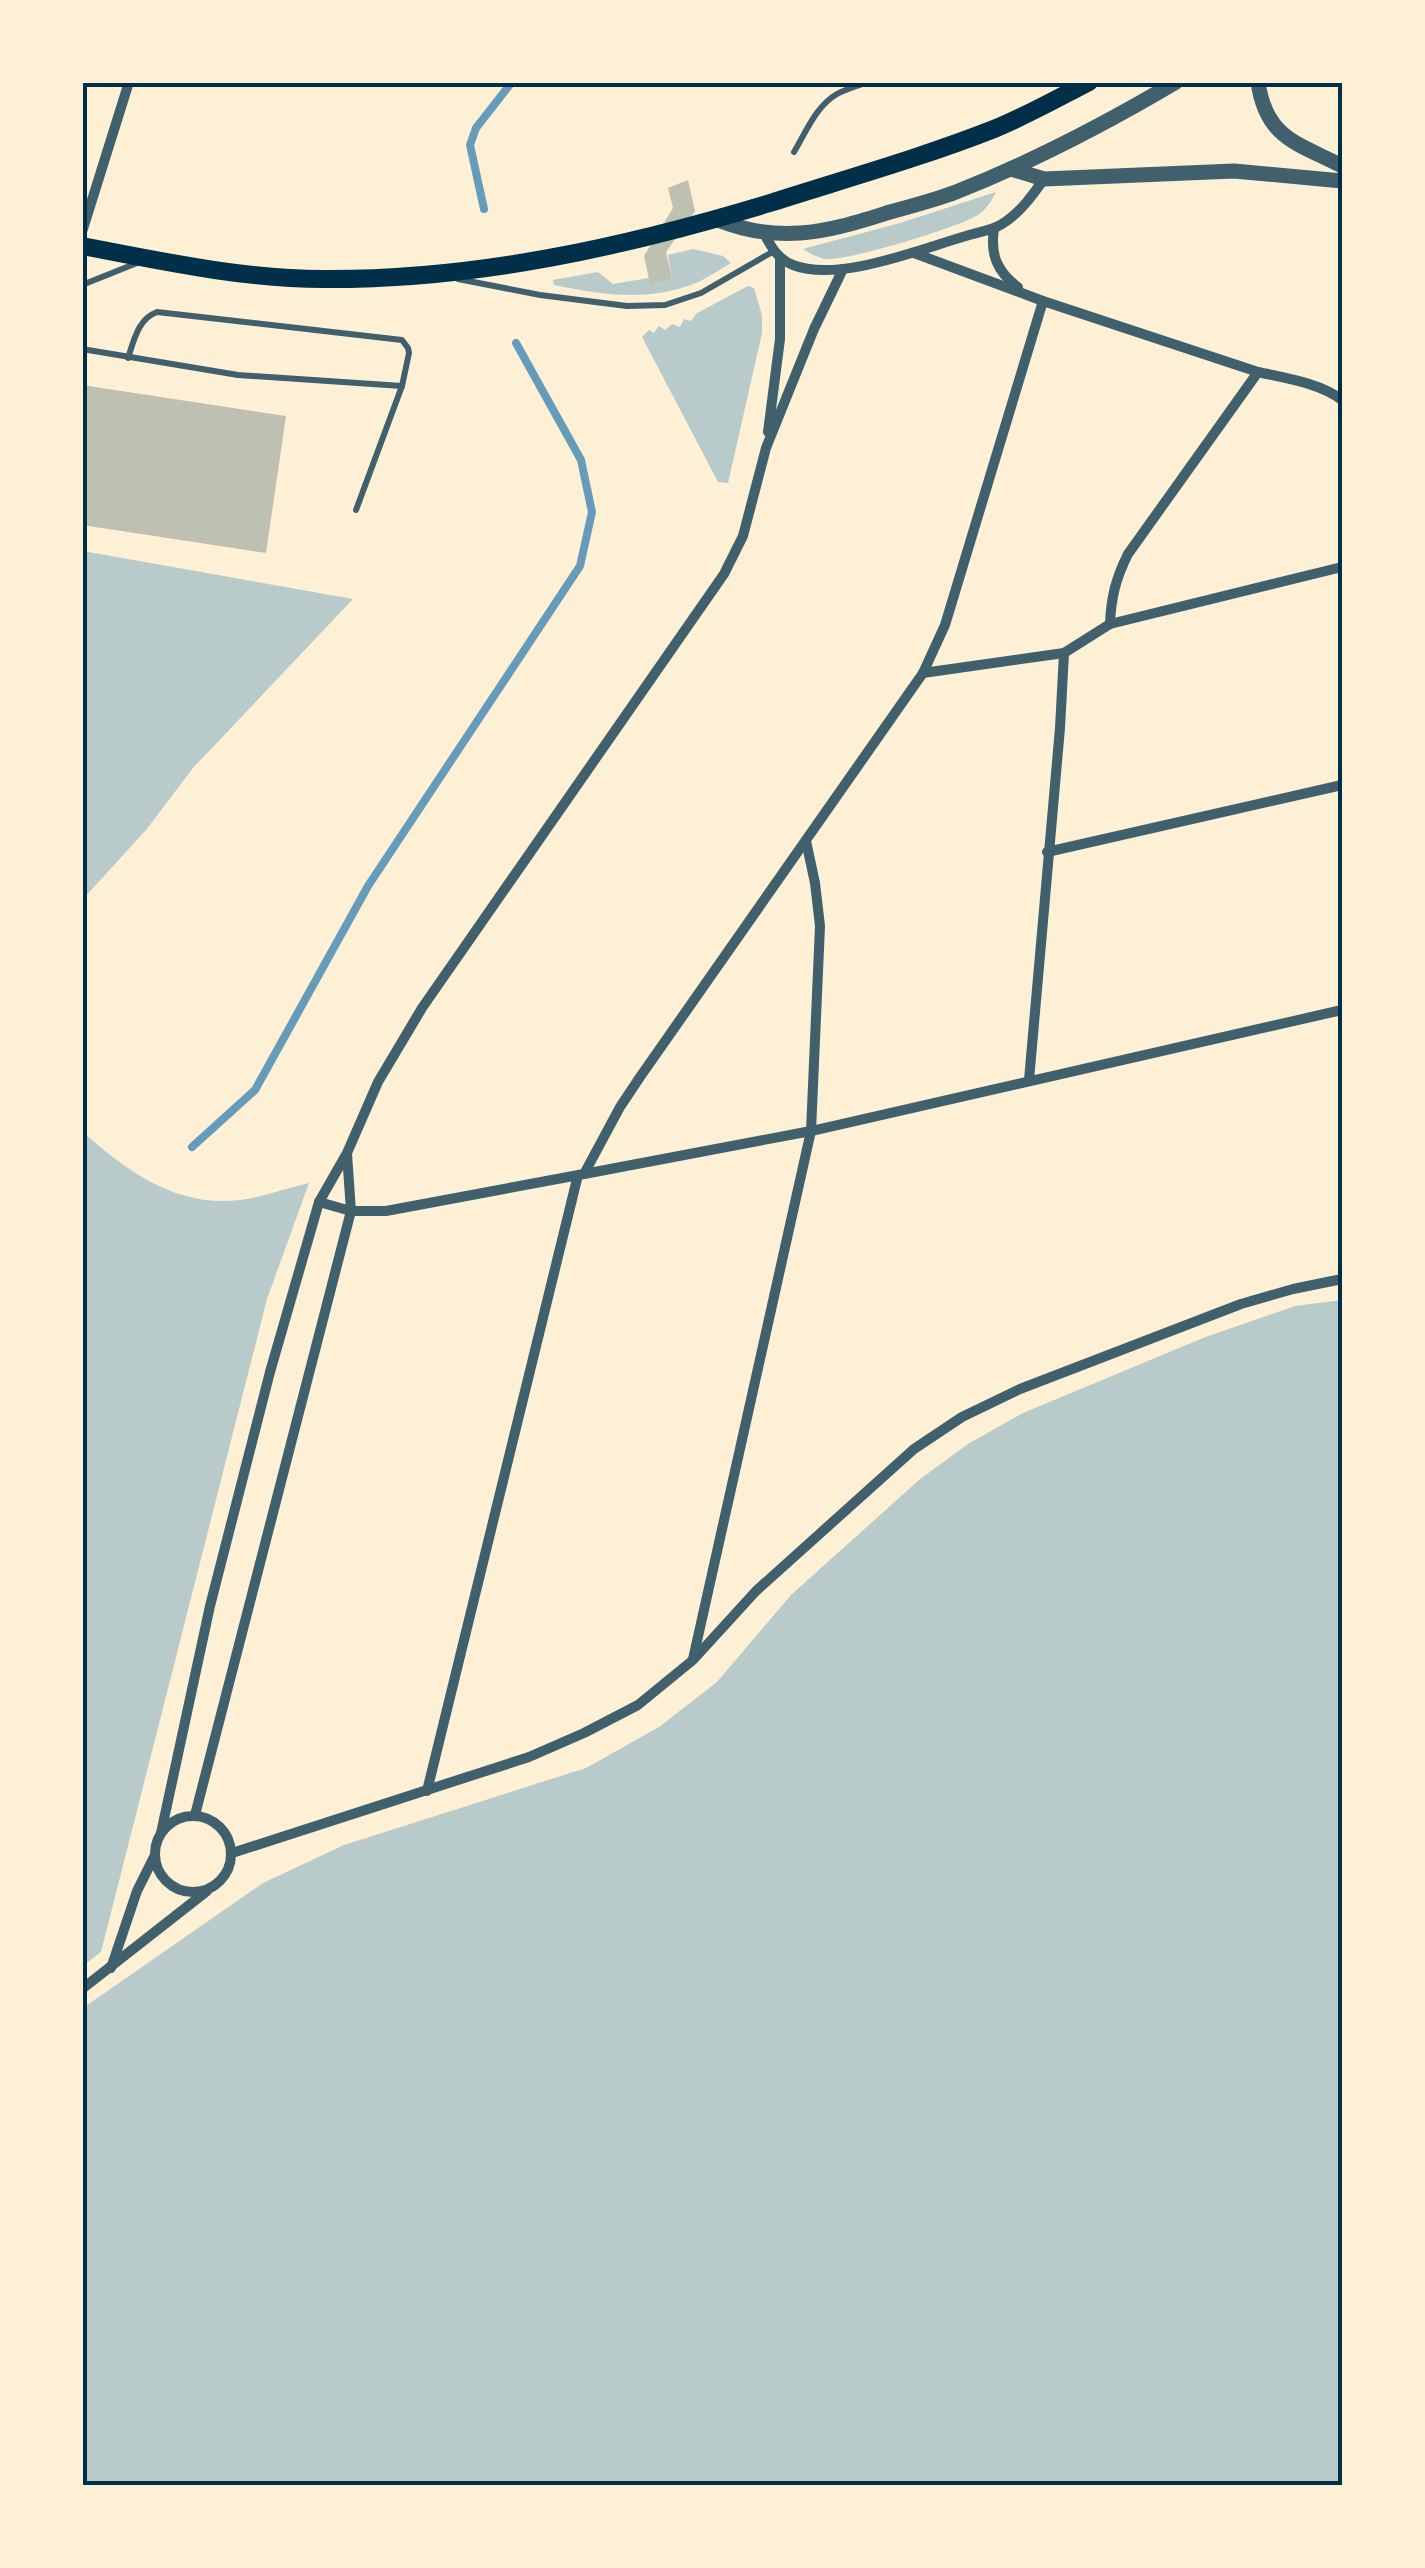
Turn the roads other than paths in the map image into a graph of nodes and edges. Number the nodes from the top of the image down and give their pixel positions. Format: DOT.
graph roads {
  1 [pos="129,82"];
  2 [pos="868,82"];
  3 [pos="1089,82"];
  4 [pos="1176,82"];
  5 [pos="1258,82"];
  6 [pos="794,152"];
  7 [pos="1342,166"];
  8 [pos="1010,169"];
  9 [pos="1044,179"];
  10 [pos="1342,181"];
  11 [pos="718,220"];
  12 [pos="994,229"];
  13 [pos="82,232"];
  14 [pos="763,232"];
  15 [pos="82,246"];
  16 [pos="914,253"];
  17 [pos="777,255"];
  18 [pos="148,258"];
  19 [pos="843,269"];
  20 [pos="442,275"];
  21 [pos="82,285"];
  22 [pos="1031,296"];
  23 [pos="1044,301"];
  24 [pos="82,349"];
  25 [pos="128,358"];
  26 [pos="1258,372"];
  27 [pos="402,386"];
  28 [pos="1342,400"];
  29 [pos="766,448"];
  30 [pos="356,510"];
  31 [pos="1342,567"];
  32 [pos="1110,624"];
  33 [pos="1064,654"];
  34 [pos="923,673"];
  35 [pos="1342,785"];
  36 [pos="806,840"];
  37 [pos="1047,852"];
  38 [pos="1342,1010"];
  39 [pos="1029,1080"];
  40 [pos="811,1131"];
  41 [pos="347,1153"];
  42 [pos="581,1175"];
  43 [pos="319,1202"];
  44 [pos="350,1211"];
  45 [pos="1342,1280"];
  46 [pos="693,1660"];
  47 [pos="427,1791"];
  48 [pos="195,1815"];
  49 [pos="160,1833"];
  50 [pos="232,1853"];
  51 [pos="155,1856"];
  52 [pos="211,1888"];
  53 [pos="110,1969"];
  54 [pos="82,1989"];
  1 -- 13 [label="street"];
  2 -- 6 [label="lane"];
  3 -- 11 [label="main road"];
  4 -- 8 [label="street"];
  5 -- 7 [label="street"];
  8 -- 9 [label="street"];
  8 -- 14 [label="street"];
  9 -- 10 [label="street"];
  9 -- 12 [label="street"];
  11 -- 14 [label="street"];
  11 -- 20 [label="main road"];
  12 -- 16 [label="street"];
  12 -- 22 [label="street"];
  14 -- 17 [label="street"];
  15 -- 18 [label="main road"];
  16 -- 19 [label="street"];
  16 -- 22 [label="street"];
  17 -- 19 [label="street"];
  17 -- 20 [label="lane"];
  17 -- 29 [label="street"];
  18 -- 20 [label="main road"];
  18 -- 21 [label="lane"];
  19 -- 29 [label="street"];
  22 -- 23 [label="street"];
  23 -- 26 [label="street"];
  23 -- 34 [label="street"];
  24 -- 25 [label="lane"];
  25 -- 27 [label="lane"];
  25 -- 27 [label="lane"];
  26 -- 28 [label="street"];
  26 -- 32 [label="street"];
  27 -- 30 [label="lane"];
  29 -- 41 [label="street"];
  31 -- 32 [label="street"];
  32 -- 33 [label="street"];
  33 -- 34 [label="street"];
  33 -- 37 [label="street"];
  34 -- 36 [label="street"];
  35 -- 37 [label="street"];
  36 -- 40 [label="street"];
  36 -- 42 [label="street"];
  37 -- 39 [label="street"];
  38 -- 39 [label="street"];
  39 -- 40 [label="street"];
  40 -- 42 [label="street"];
  40 -- 46 [label="street"];
  41 -- 43 [label="street"];
  41 -- 44 [label="street"];
  42 -- 44 [label="street"];
  42 -- 47 [label="street"];
  43 -- 44 [label="street"];
  43 -- 49 [label="street"];
  44 -- 48 [label="street"];
  45 -- 46 [label="street"];
  46 -- 47 [label="street"];
  47 -- 50 [label="street"];
  48 -- 49 [label="street"];
  48 -- 50 [label="street"];
  49 -- 51 [label="street"];
  50 -- 52 [label="street"];
  51 -- 52 [label="street"];
  51 -- 53 [label="street"];
  52 -- 53 [label="street"];
  53 -- 54 [label="street"];
}
